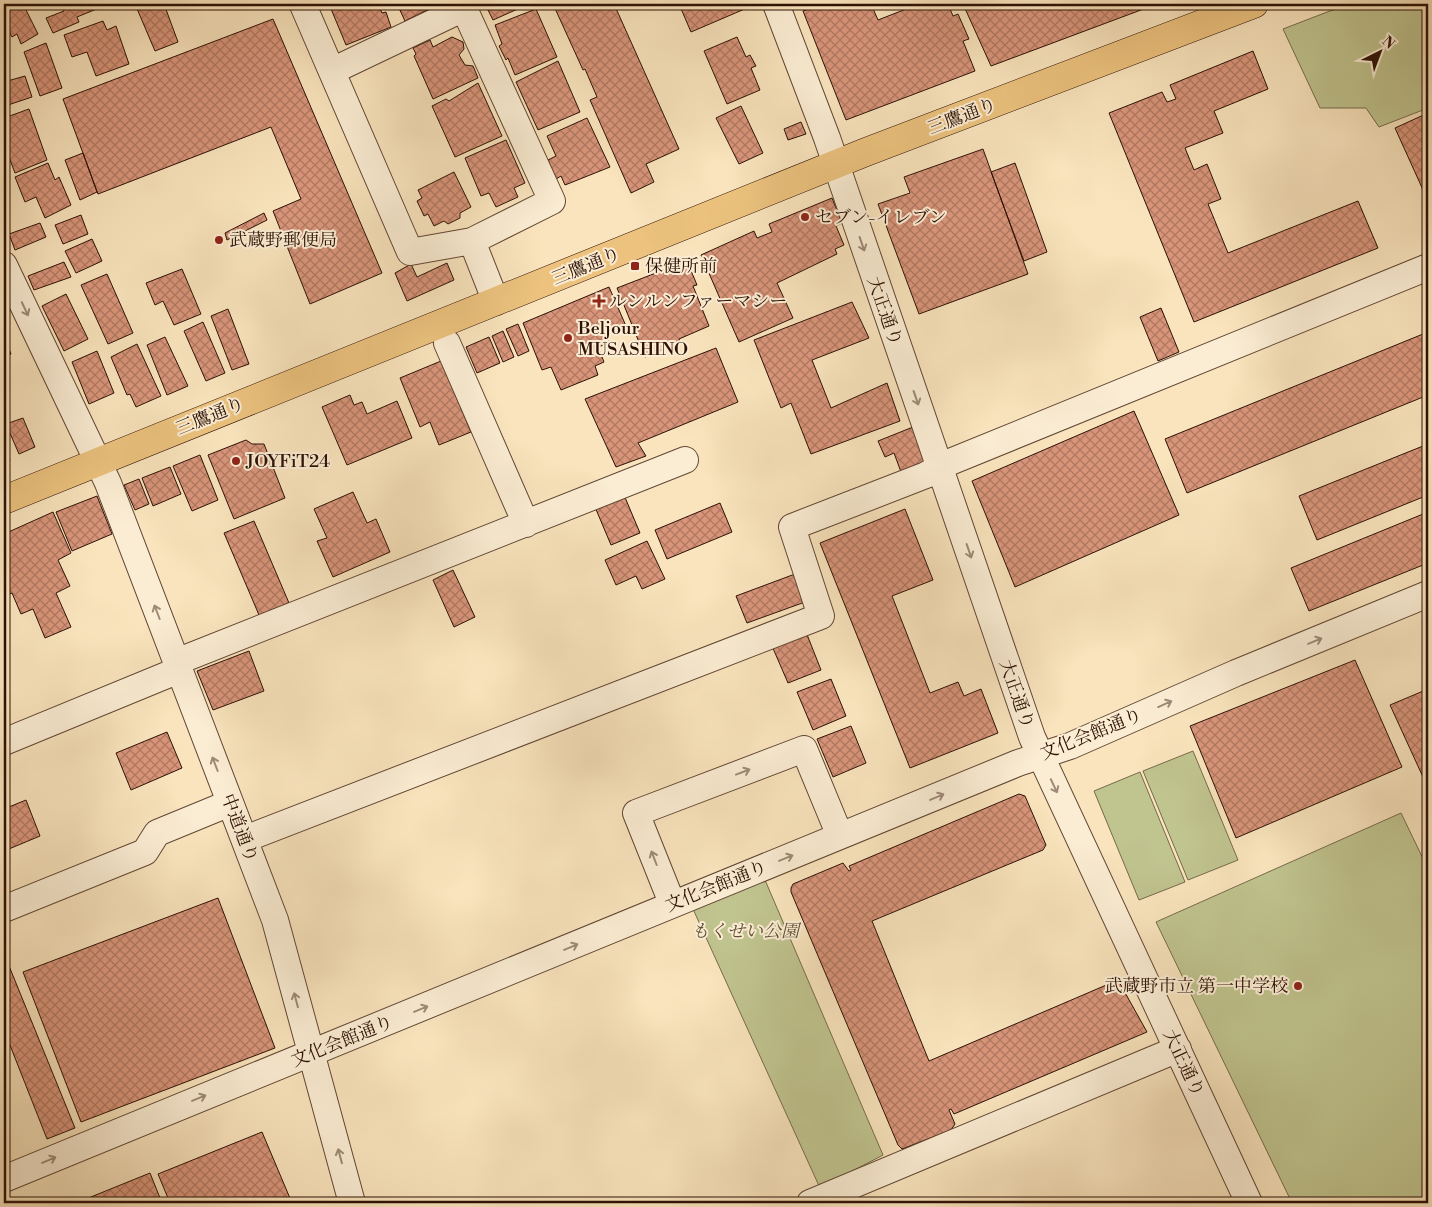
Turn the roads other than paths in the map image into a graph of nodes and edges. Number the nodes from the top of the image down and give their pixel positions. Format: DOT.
graph roads {
  1 [pos="776,4"];
  2 [pos="1254,4"];
  3 [pos="303,5"];
  4 [pos="463,6"];
  5 [pos="332,71"];
  6 [pos="836,165"];
  7 [pos="472,241"];
  8 [pos="4,265"];
  9 [pos="1428,267"];
  10 [pos="496,302"];
  11 [pos="447,343"];
  12 [pos="686,460"];
  13 [pos="97,462"];
  14 [pos="940,468"];
  15 [pos="4,500"];
  16 [pos="526,524"];
  17 [pos="1428,594"];
  18 [pos="178,666"];
  19 [pos="4,742"];
  20 [pos="1039,755"];
  21 [pos="230,802"];
  22 [pos="840,836"];
  23 [pos="244,839"];
  24 [pos="672,904"];
  25 [pos="4,910"];
  26 [pos="1178,1049"];
  27 [pos="311,1054"];
  28 [pos="4,1179"];
  29 [pos="352,1203"];
  30 [pos="810,1203"];
  31 [pos="1249,1203"];
  1 -- 6 [label="street, 大正通り"];
  2 -- 6 [label="main road, 三鷹通り"];
  3 -- 5 [label="street"];
  4 -- 5 [label="street"];
  4 -- 7 [label="street"];
  5 -- 7 [label="street"];
  6 -- 10 [label="main road, 三鷹通り"];
  6 -- 14 [label="street, 大正通り, one-way"];
  7 -- 10 [label="street"];
  8 -- 13 [label="street, 中道通り, one-way"];
  9 -- 14 [label="street"];
  10 -- 13 [label="main road, 三鷹通り"];
  11 -- 16 [label="street"];
  12 -- 16 [label="street"];
  13 -- 15 [label="main road, 三鷹通り"];
  18 -- 13 [label="street, 中道通り, one-way"];
  14 -- 20 [label="street, 大正通り, one-way"];
  14 -- 23 [label="street"];
  16 -- 18 [label="street"];
  20 -- 17 [label="street, 文化会館通り, one-way"];
  18 -- 19 [label="street"];
  21 -- 18 [label="street, 中道通り, one-way"];
  22 -- 20 [label="street, 文化会館通り, one-way"];
  20 -- 26 [label="street, 大正通り, one-way"];
  21 -- 23 [label="street, 中道通り"];
  21 -- 25 [label="street"];
  24 -- 22 [label="street, 文化会館通り, one-way"];
  24 -- 22 [label="street, one-way"];
  27 -- 23 [label="street, 中道通り, one-way"];
  27 -- 24 [label="street, 文化会館通り, one-way"];
  26 -- 30 [label="street"];
  26 -- 31 [label="street, 大正通り"];
  28 -- 27 [label="street, 文化会館通り, one-way"];
  29 -- 27 [label="street, 中道通り, one-way"];
}
